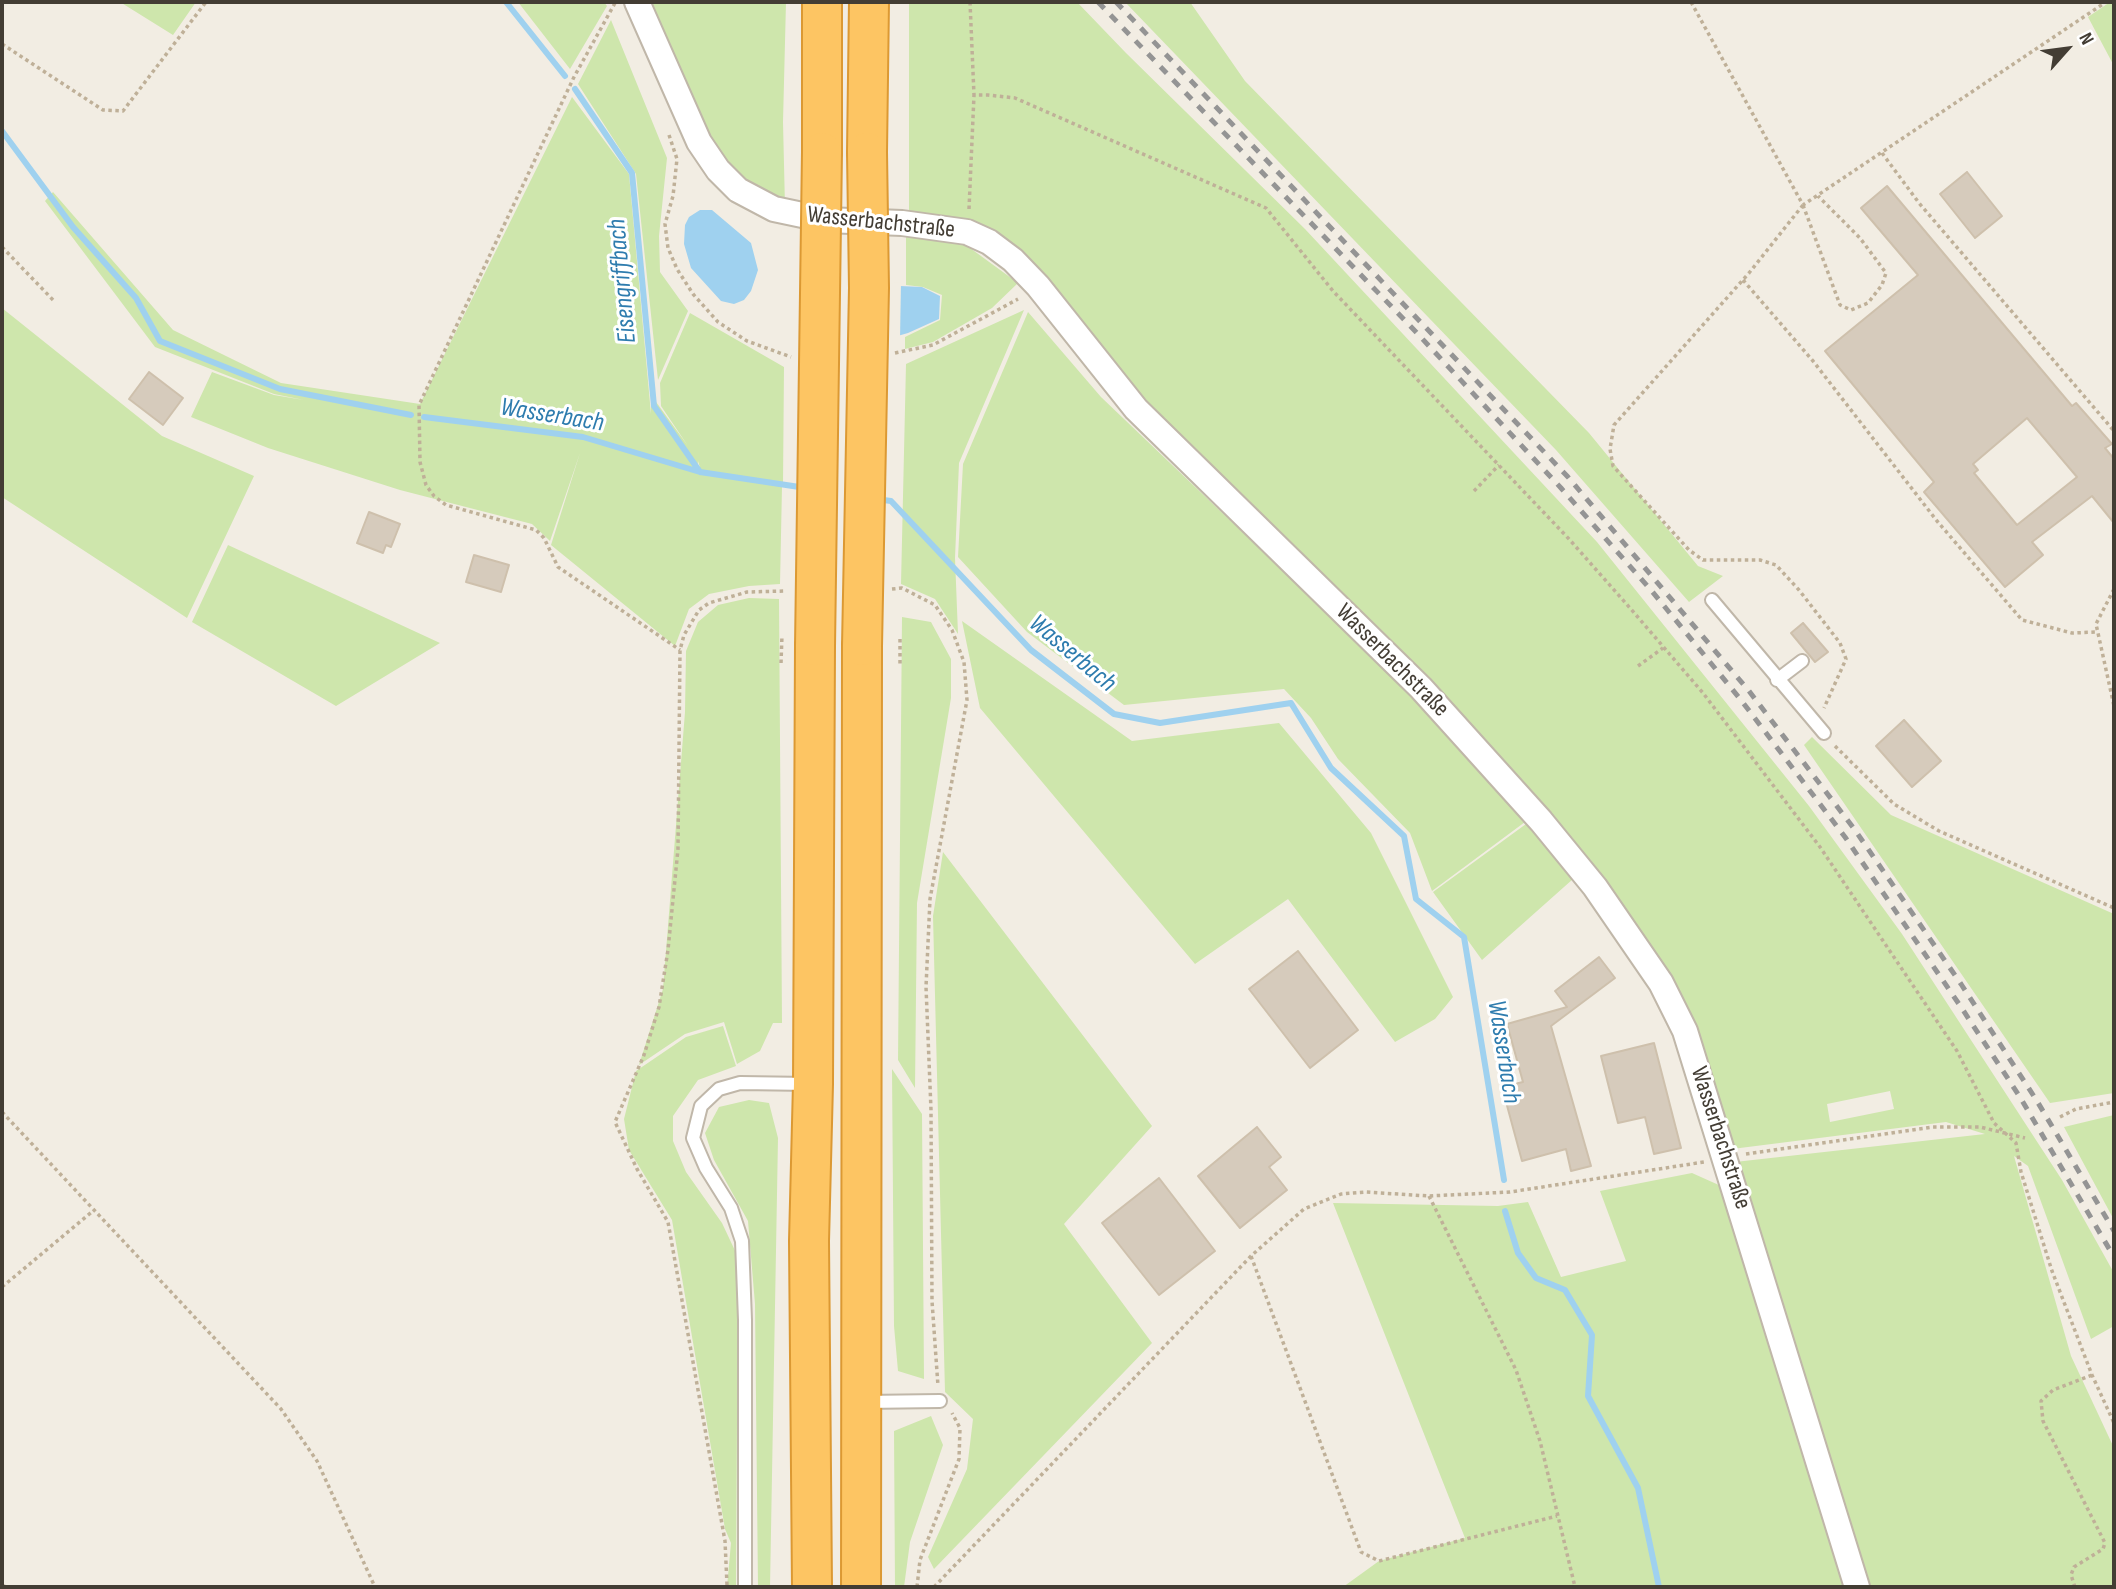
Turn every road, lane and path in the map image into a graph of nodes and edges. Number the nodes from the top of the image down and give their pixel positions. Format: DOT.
graph roads {
  1 [pos="206,2"];
  2 [pos="616,2"];
  3 [pos="637,2"];
  4 [pos="822,2"];
  5 [pos="869,2"];
  6 [pos="970,2"];
  7 [pos="1690,2"];
  8 [pos="2106,2"];
  9 [pos="2,44"];
  10 [pos="974,95"];
  11 [pos="666,123"];
  12 [pos="1882,153"];
  13 [pos="1818,195"];
  14 [pos="1803,205"];
  15 [pos="967,232"];
  16 [pos="2,247"];
  17 [pos="1743,280"];
  18 [pos="1038,286"];
  19 [pos="55,302"];
  20 [pos="888,354"];
  21 [pos="794,358"];
  22 [pos="2114,431"];
  23 [pos="1499,465"];
  24 [pos="1474,491"];
  25 [pos="2114,589"];
  26 [pos="1712,600"];
  27 [pos="2097,632"];
  28 [pos="900,639"];
  29 [pos="798,641"];
  30 [pos="1663,648"];
  31 [pos="680,650"];
  32 [pos="1802,661"];
  33 [pos="781,663"];
  34 [pos="900,664"];
  35 [pos="1639,666"];
  36 [pos="1777,680"];
  37 [pos="2114,706"];
  38 [pos="1824,733"];
  39 [pos="2114,908"];
  40 [pos="659,1007"];
  41 [pos="813,1084"];
  42 [pos="2114,1102"];
  43 [pos="2,1112"];
  44 [pos="2060,1117"];
  45 [pos="2007,1133"];
  46 [pos="2025,1138"];
  47 [pos="1727,1158"];
  48 [pos="1429,1196"];
  49 [pos="93,1211"];
  50 [pos="1251,1256"];
  51 [pos="2,1287"];
  52 [pos="2092,1375"];
  53 [pos="940,1401"];
  54 [pos="860,1402"];
  55 [pos="2114,1423"];
  56 [pos="1557,1516"];
  57 [pos="375,1587"];
  58 [pos="727,1587"];
  59 [pos="745,1587"];
  60 [pos="812,1587"];
  61 [pos="861,1587"];
  62 [pos="916,1587"];
  63 [pos="934,1587"];
  64 [pos="1574,1587"];
  65 [pos="1857,1587"];
  66 [pos="2075,1587"];
  1 -- 9 [label="path"];
  2 -- 31 [label="path"];
  3 -- 15 [label="street, Wasserbachstraße"];
  4 -- 29 [label="highway, bridge"];
  5 -- 54 [label="highway, bridge"];
  6 -- 10 [label="path"];
  7 -- 14 [label="path"];
  8 -- 12 [label="path"];
  10 -- 15 [label="path"];
  10 -- 23 [label="path"];
  11 -- 21 [label="path"];
  12 -- 13 [label="path"];
  12 -- 22 [label="path"];
  13 -- 14 [label="path"];
  13 -- 14 [label="path"];
  14 -- 17 [label="path"];
  15 -- 18 [label="street, Wasserbachstraße"];
  16 -- 19 [label="path"];
  17 -- 27 [label="path"];
  17 -- 38 [label="path"];
  18 -- 20 [label="path"];
  18 -- 47 [label="street, Wasserbachstraße"];
  23 -- 24 [label="path"];
  23 -- 30 [label="path"];
  25 -- 27 [label="path"];
  26 -- 36 [label="lane"];
  27 -- 37 [label="path"];
  28 -- 34 [label="path"];
  29 -- 33 [label="path"];
  29 -- 41 [label="highway"];
  30 -- 35 [label="path"];
  30 -- 45 [label="path"];
  32 -- 36 [label="lane"];
  36 -- 38 [label="lane"];
  38 -- 39 [label="path"];
  40 -- 58 [label="path"];
  41 -- 59 [label="lane"];
  41 -- 60 [label="highway"];
  42 -- 44 [label="path"];
  43 -- 49 [label="path"];
  45 -- 46 [label="path"];
  45 -- 47 [label="path"];
  45 -- 52 [label="path"];
  47 -- 48 [label="path"];
  47 -- 65 [label="street, Wasserbachstraße"];
  48 -- 50 [label="path"];
  48 -- 56 [label="path"];
  49 -- 51 [label="path"];
  49 -- 57 [label="path"];
  50 -- 56 [label="path"];
  50 -- 63 [label="path"];
  52 -- 55 [label="path"];
  52 -- 66 [label="path"];
  53 -- 54 [label="lane"];
  53 -- 62 [label="path"];
  54 -- 61 [label="highway"];
  56 -- 64 [label="path"];
}
